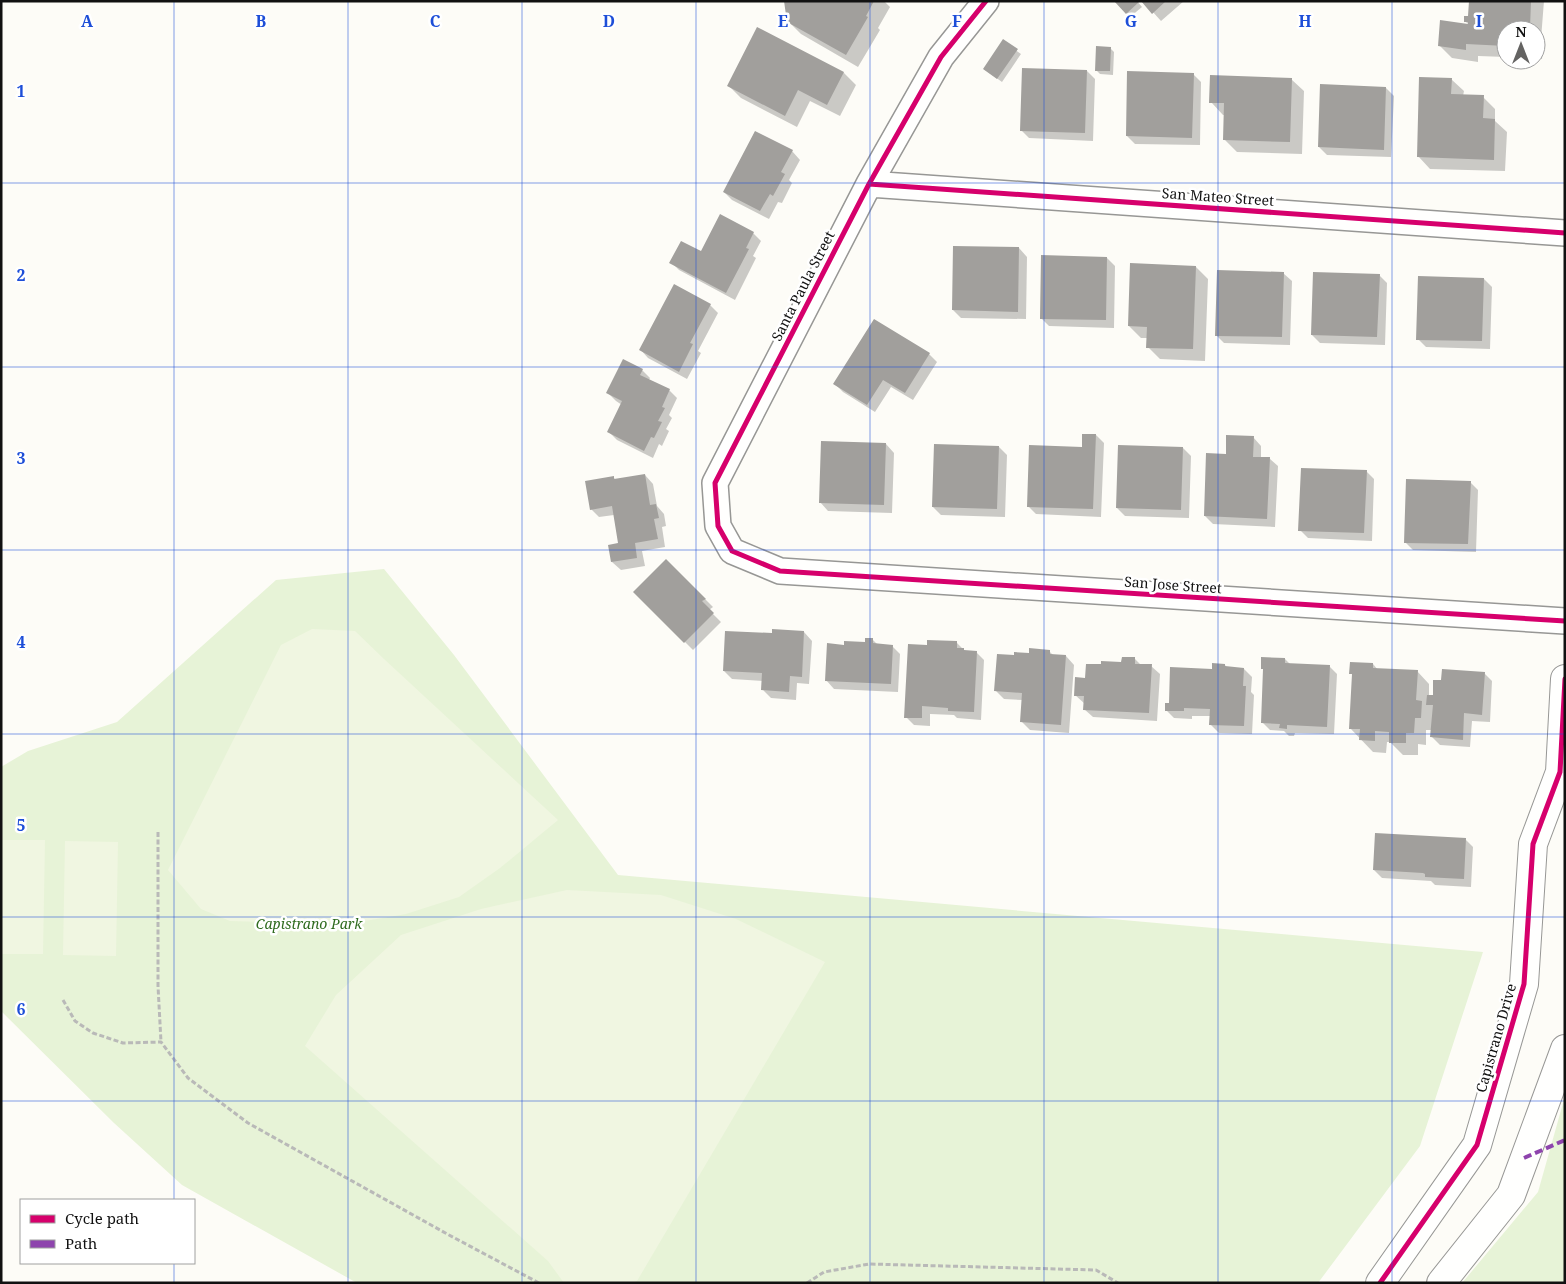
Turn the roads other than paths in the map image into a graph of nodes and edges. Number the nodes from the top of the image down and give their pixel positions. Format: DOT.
graph roads {
  1 [pos="986,1"];
  2 [pos="869,184"];
  3 [pos="1565,233"];
  4 [pos="780,571"];
  5 [pos="1565,621"];
  6 [pos="1565,679"];
  7 [pos="1562,778"];
  8 [pos="1565,1049"];
  9 [pos="1380,1283"];
  10 [pos="1441,1283"];
  1 -- 2 [label="street, Santa Paula Street"];
  2 -- 3 [label="street, San Mateo Street"];
  2 -- 4 [label="street, Santa Paula Street"];
  4 -- 5 [label="street, San Jose Street"];
  6 -- 7 [label="street, Capistrano Drive"];
  7 -- 9 [label="street, Capistrano Drive"];
  8 -- 10 [label="street"];
}
